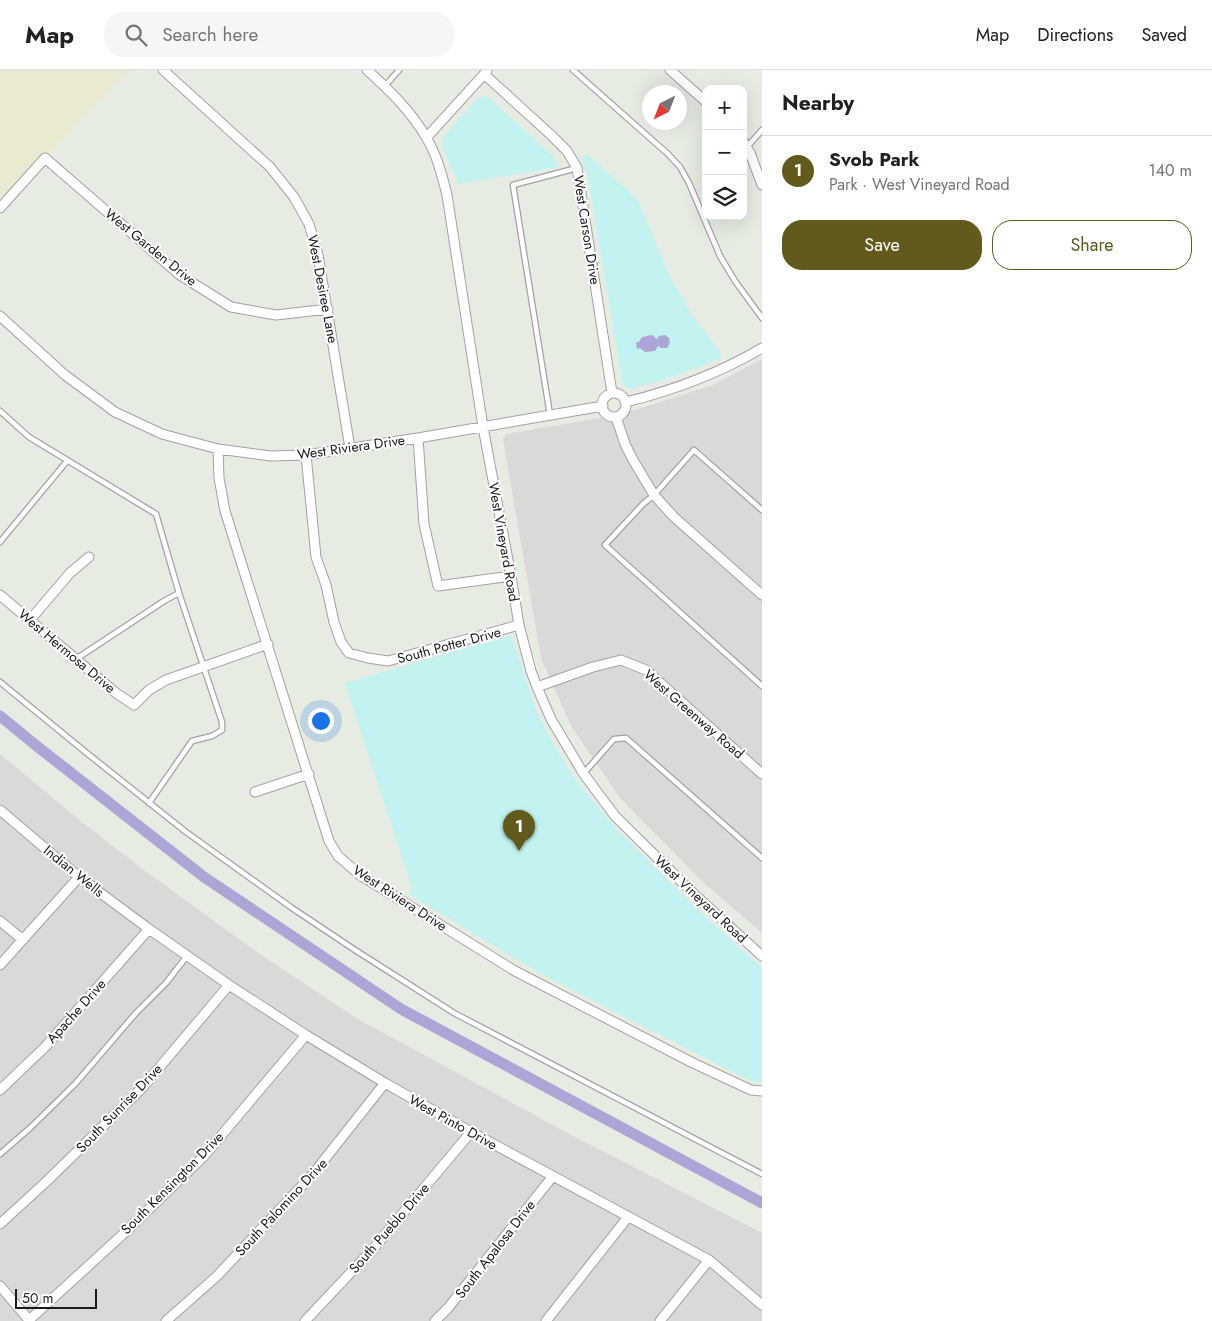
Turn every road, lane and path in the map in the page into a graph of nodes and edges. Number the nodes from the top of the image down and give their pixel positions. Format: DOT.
graph roads {
  1 [pos="163,70"];
  2 [pos="367,70"];
  3 [pos="399,70"];
  4 [pos="573,70"];
  5 [pos="670,70"];
  6 [pos="486,72"];
  7 [pos="385,86"];
  8 [pos="702,98"];
  9 [pos="762,130"];
  10 [pos="427,137"];
  11 [pos="747,142"];
  12 [pos="747,149"];
  13 [pos="577,168"];
  14 [pos="762,186"];
  15 [pos="0,208"];
  16 [pos="328,309"];
  17 [pos="0,316"];
  18 [pos="762,318"];
  19 [pos="762,348"];
  20 [pos="612,393"];
  21 [pos="626,402"];
  22 [pos="602,406"];
  23 [pos="0,411"];
  24 [pos="550,415"];
  25 [pos="616,416"];
  26 [pos="483,426"];
  27 [pos="418,438"];
  28 [pos="350,448"];
  29 [pos="218,450"];
  30 [pos="306,454"];
  31 [pos="67,461"];
  32 [pos="654,495"];
  33 [pos="762,510"];
  34 [pos="0,542"];
  35 [pos="89,557"];
  36 [pos="511,576"];
  37 [pos="179,593"];
  38 [pos="0,594"];
  39 [pos="762,595"];
  40 [pos="30,620"];
  41 [pos="518,625"];
  42 [pos="268,644"];
  43 [pos="76,659"];
  44 [pos="203,667"];
  45 [pos="0,682"];
  46 [pos="762,686"];
  47 [pos="537,687"];
  48 [pos="583,773"];
  49 [pos="309,774"];
  50 [pos="762,774"];
  51 [pos="255,792"];
  52 [pos="149,803"];
  53 [pos="0,810"];
  54 [pos="762,858"];
  55 [pos="79,877"];
  56 [pos="0,921"];
  57 [pos="149,929"];
  58 [pos="23,940"];
  59 [pos="187,956"];
  60 [pos="762,956"];
  61 [pos="0,966"];
  62 [pos="229,985"];
  63 [pos="306,1035"];
  64 [pos="385,1083"];
  65 [pos="0,1090"];
  66 [pos="762,1091"];
  67 [pos="471,1132"];
  68 [pos="0,1154"];
  69 [pos="762,1174"];
  70 [pos="553,1176"];
  71 [pos="628,1217"];
  72 [pos="0,1224"];
  73 [pos="709,1260"];
  74 [pos="0,1286"];
  75 [pos="762,1305"];
  76 [pos="28,1320"];
  77 [pos="166,1321"];
  78 [pos="305,1321"];
  79 [pos="435,1321"];
  80 [pos="546,1321"];
  81 [pos="660,1321"];
  1 -- 16 [label="street, West Desiree Lane"];
  2 -- 7 [label="street, West Vineyard Road"];
  3 -- 7 [label="lane"];
  4 -- 18 [label="lane"];
  5 -- 8 [label="street"];
  6 -- 10 [label="street"];
  6 -- 13 [label="street, West Carson Drive"];
  7 -- 10 [label="street, West Vineyard Road"];
  9 -- 11 [label="lane"];
  10 -- 26 [label="street, West Vineyard Road"];
  12 -- 14 [label="street"];
  13 -- 20 [label="street, West Carson Drive"];
  13 -- 24 [label="lane"];
  15 -- 16 [label="street, West Garden Drive"];
  16 -- 28 [label="street, West Desiree Lane"];
  17 -- 29 [label="street, West Riviera Drive"];
  19 -- 21 [label="street"];
  20 -- 21 [label="street"];
  20 -- 22 [label="street"];
  21 -- 25 [label="street"];
  22 -- 24 [label="street, West Riviera Drive"];
  22 -- 25 [label="street"];
  23 -- 31 [label="lane"];
  24 -- 26 [label="street, West Riviera Drive"];
  25 -- 32 [label="street"];
  26 -- 27 [label="street, West Riviera Drive"];
  26 -- 36 [label="street, West Vineyard Road"];
  27 -- 28 [label="street, West Riviera Drive"];
  27 -- 36 [label="street"];
  28 -- 30 [label="street, West Riviera Drive"];
  29 -- 30 [label="street, West Riviera Drive"];
  29 -- 42 [label="street, West Riviera Drive"];
  30 -- 41 [label="street, South Potter Drive"];
  31 -- 34 [label="lane"];
  31 -- 37 [label="lane"];
  32 -- 33 [label="lane"];
  32 -- 39 [label="street"];
  32 -- 46 [label="lane"];
  35 -- 40 [label="street"];
  36 -- 41 [label="street, West Vineyard Road"];
  37 -- 43 [label="lane"];
  37 -- 44 [label="lane"];
  38 -- 40 [label="street, West Hermosa Drive"];
  40 -- 43 [label="street, West Hermosa Drive"];
  41 -- 47 [label="street, West Vineyard Road"];
  42 -- 44 [label="street"];
  42 -- 49 [label="street, West Riviera Drive"];
  43 -- 44 [label="street, West Hermosa Drive"];
  44 -- 52 [label="lane"];
  45 -- 52 [label="lane"];
  47 -- 48 [label="street, West Vineyard Road"];
  47 -- 50 [label="street, West Greenway Road"];
  48 -- 54 [label="lane"];
  48 -- 60 [label="street, West Vineyard Road"];
  49 -- 51 [label="street"];
  49 -- 66 [label="street, West Riviera Drive"];
  52 -- 69 [label="lane"];
  53 -- 55 [label="street, Indian Wells"];
  55 -- 57 [label="street, Indian Wells"];
  55 -- 58 [label="street"];
  56 -- 58 [label="street"];
  57 -- 59 [label="street, West Pinto Drive"];
  57 -- 65 [label="street, Apache Drive"];
  58 -- 61 [label="street"];
  59 -- 62 [label="street, West Pinto Drive"];
  59 -- 68 [label="lane"];
  62 -- 63 [label="street, West Pinto Drive"];
  62 -- 72 [label="street, South Sunrise Drive"];
  63 -- 64 [label="street, West Pinto Drive"];
  63 -- 76 [label="street, South Kensington Drive"];
  64 -- 67 [label="street, West Pinto Drive"];
  64 -- 77 [label="street, South Palomino Drive"];
  67 -- 70 [label="street, West Pinto Drive"];
  67 -- 78 [label="street, South Pueblo Drive"];
  70 -- 71 [label="street, West Pinto Drive"];
  70 -- 79 [label="street, South Apalosa Drive"];
  71 -- 73 [label="street, West Pinto Drive"];
  71 -- 80 [label="street"];
  73 -- 75 [label="street, West Pinto Drive"];
  73 -- 81 [label="street"];
  74 -- 76 [label="street"];
}
